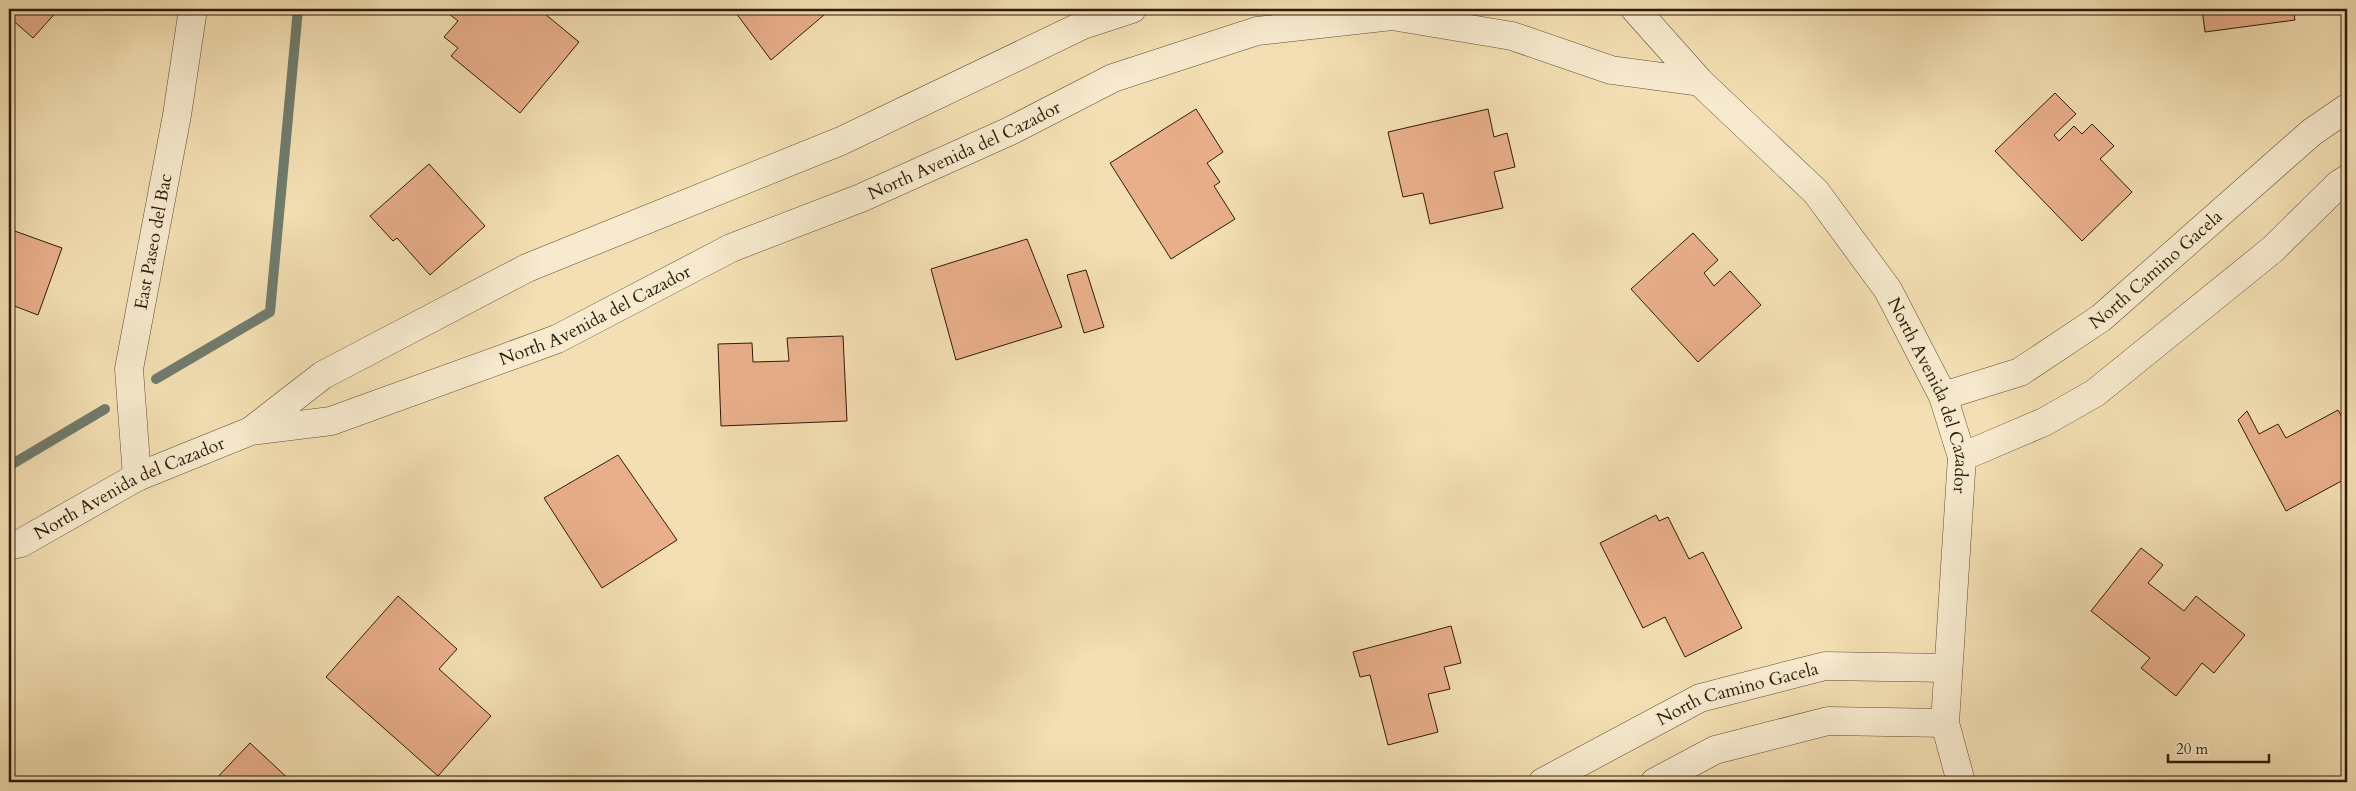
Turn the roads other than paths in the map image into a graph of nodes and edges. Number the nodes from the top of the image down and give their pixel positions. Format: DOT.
graph roads {
  1 [pos="193,9"];
  2 [pos="1132,9"];
  3 [pos="1635,9"];
  4 [pos="1392,12"];
  5 [pos="1700,82"];
  6 [pos="2347,108"];
  7 [pos="2347,179"];
  8 [pos="1943,396"];
  9 [pos="251,431"];
  10 [pos="1962,457"];
  11 [pos="138,477"];
  12 [pos="9,546"];
  13 [pos="1948,668"];
  14 [pos="1944,723"];
  15 [pos="1543,782"];
  16 [pos="1655,782"];
  17 [pos="1961,782"];
  1 -- 11 [label="street, East Paseo del Bac"];
  2 -- 9 [label="street, North Avenida del Cazador"];
  3 -- 5 [label="street, North Avenida del Cazador"];
  4 -- 5 [label="street, North Avenida del Cazador"];
  4 -- 9 [label="street, North Avenida del Cazador"];
  5 -- 8 [label="street, North Avenida del Cazador"];
  6 -- 8 [label="street, North Camino Gacela"];
  7 -- 10 [label="street"];
  8 -- 10 [label="street, North Avenida del Cazador"];
  9 -- 11 [label="street, North Avenida del Cazador"];
  10 -- 13 [label="street, North Avenida del Cazador"];
  11 -- 12 [label="street, North Avenida del Cazador"];
  13 -- 14 [label="street, North Avenida del Cazador"];
  13 -- 15 [label="street, North Camino Gacela"];
  14 -- 16 [label="street"];
  14 -- 17 [label="street, North Avenida del Cazador"];
}
